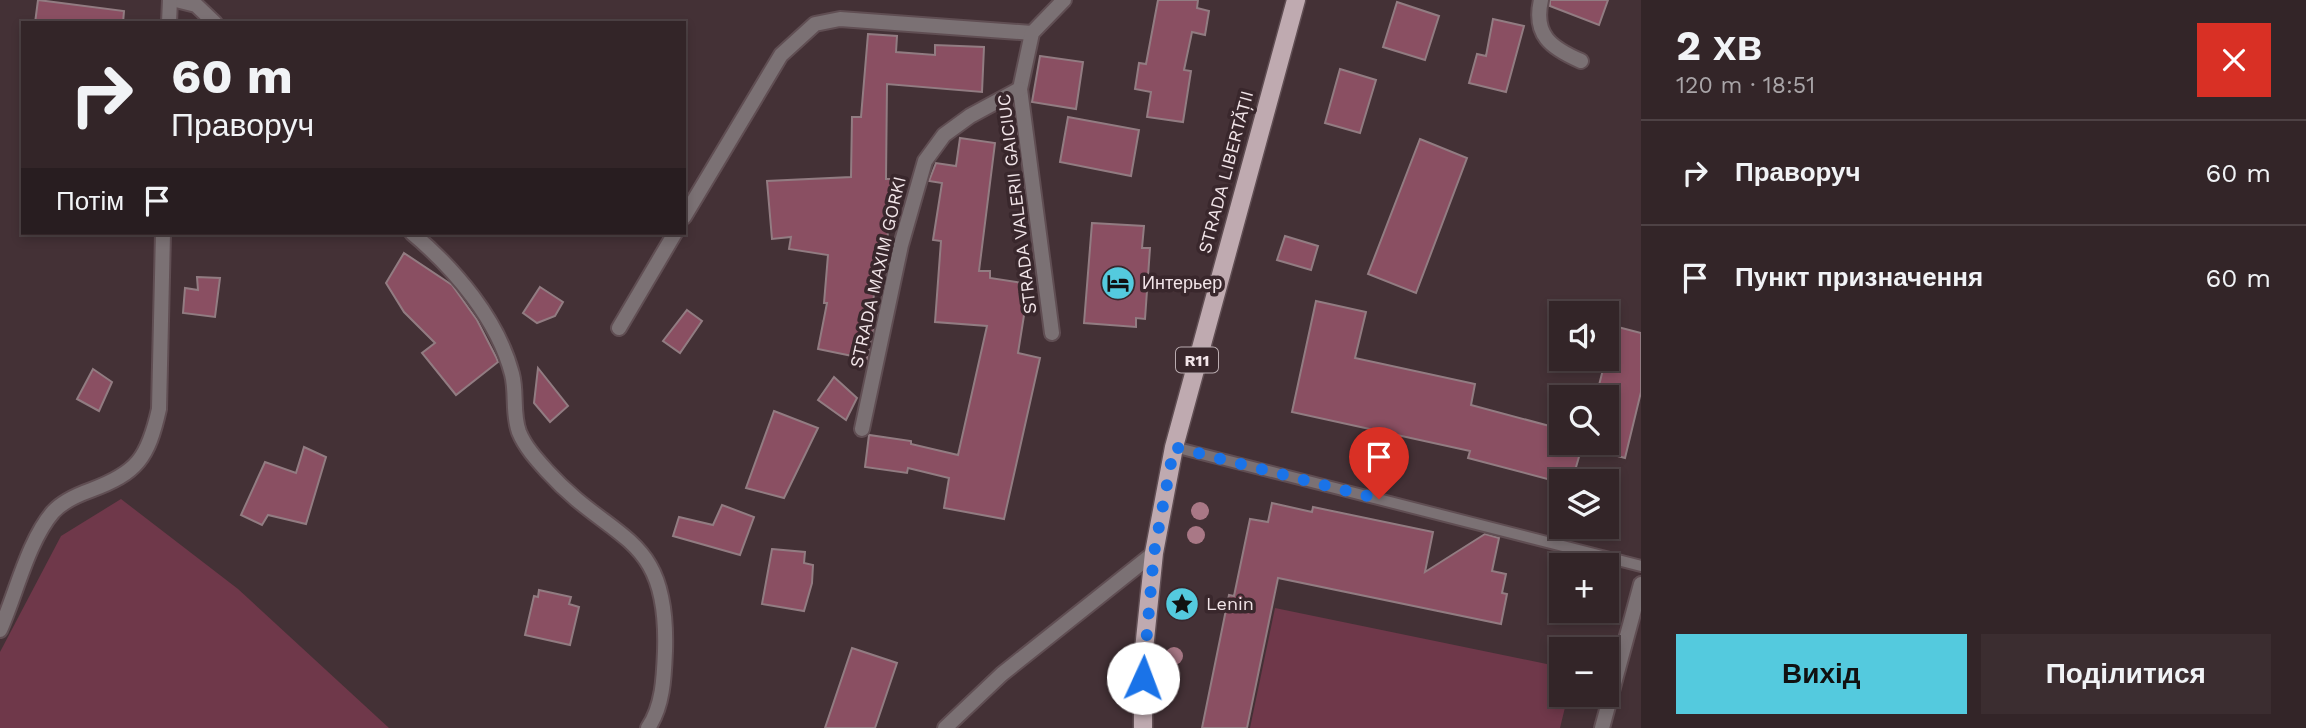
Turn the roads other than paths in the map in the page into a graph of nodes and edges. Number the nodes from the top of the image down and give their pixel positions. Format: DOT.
graph roads {
  1 [pos="170,0"];
  2 [pos="176,0"];
  3 [pos="1064,0"];
  4 [pos="1296,0"];
  5 [pos="1541,0"];
  6 [pos="169,21"];
  7 [pos="213,21"];
  8 [pos="1032,33"];
  9 [pos="1581,61"];
  10 [pos="1020,89"];
  11 [pos="686,215"];
  12 [pos="163,235"];
  13 [pos="414,235"];
  14 [pos="674,235"];
  15 [pos="619,328"];
  16 [pos="1052,333"];
  17 [pos="862,429"];
  18 [pos="1174,447"];
  19 [pos="1154,553"];
  20 [pos="1641,566"];
  21 [pos="1641,584"];
  22 [pos="0,630"];
  23 [pos="648,728"];
  24 [pos="945,728"];
  25 [pos="1143,728"];
  26 [pos="1602,728"];
  1 -- 6 [label="street"];
  2 -- 7 [label="street"];
  3 -- 8 [label="street"];
  4 -- 18 [label="main road, STRADA LIBERTĂȚII / R11"];
  5 -- 9 [label="street"];
  8 -- 10 [label="street, STRADA VALERII GAICIUC"];
  8 -- 11 [label="street"];
  10 -- 16 [label="street, STRADA VALERII GAICIUC"];
  10 -- 17 [label="street, STRADA MAXIM GORKI"];
  12 -- 22 [label="street"];
  13 -- 23 [label="street"];
  14 -- 15 [label="street"];
  18 -- 19 [label="main road, STRADA LIBERTĂȚII / R11"];
  18 -- 20 [label="lane"];
  19 -- 24 [label="street"];
  19 -- 25 [label="main road, STRADA LIBERTĂȚII / R11"];
  21 -- 26 [label="street"];
}
